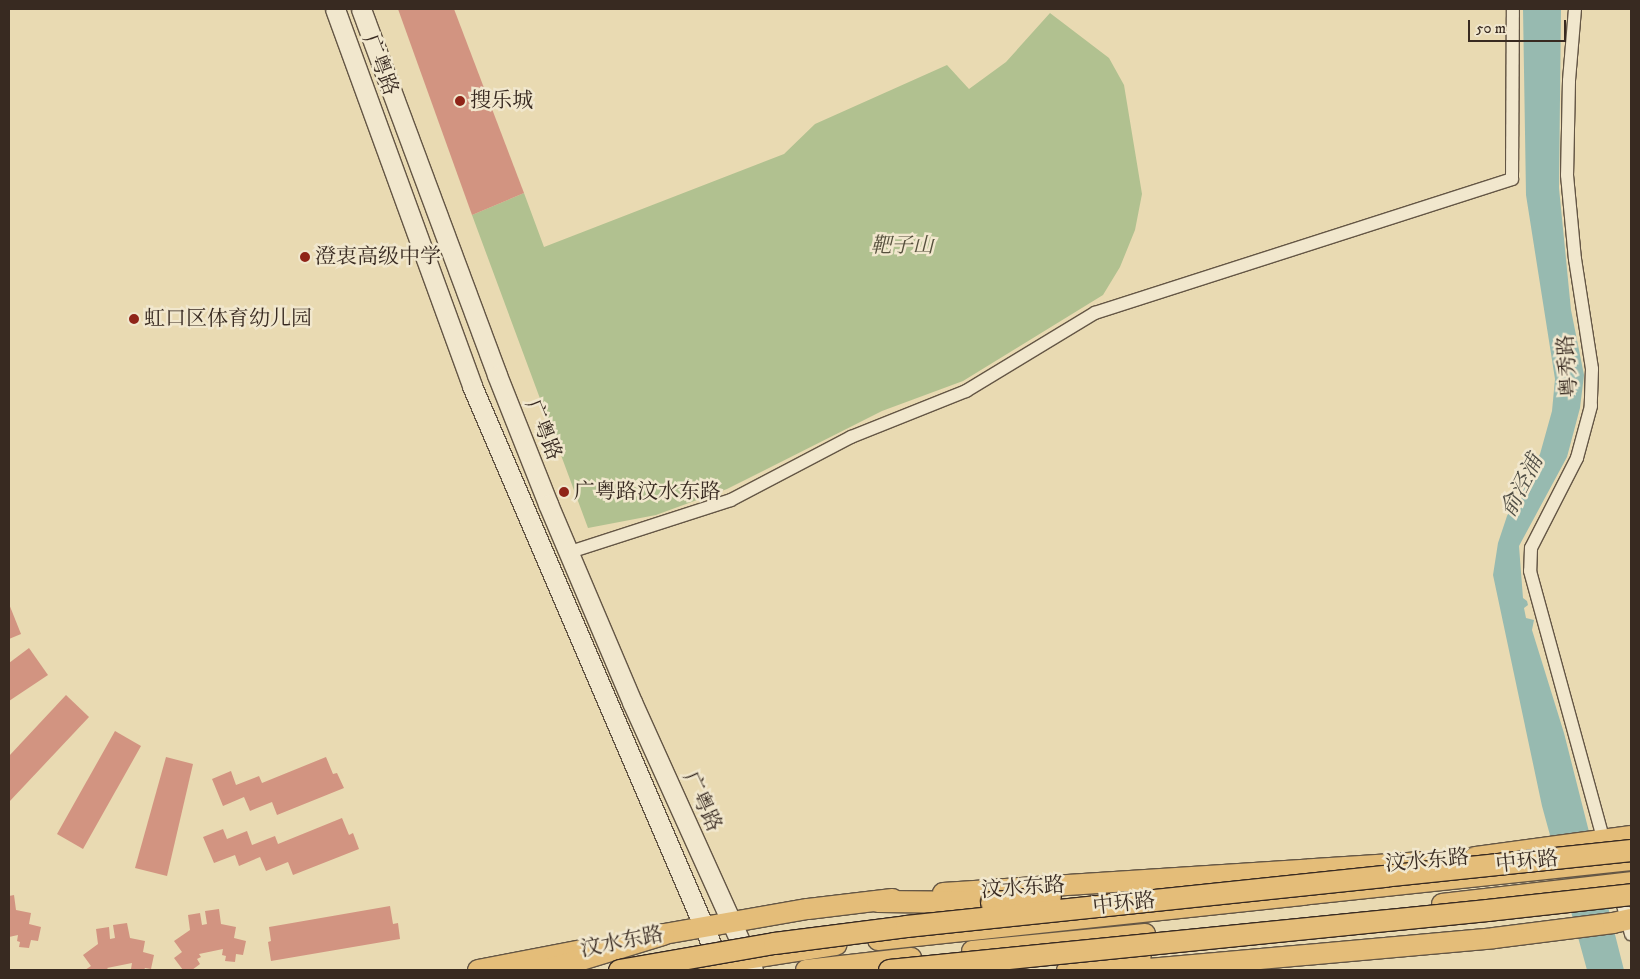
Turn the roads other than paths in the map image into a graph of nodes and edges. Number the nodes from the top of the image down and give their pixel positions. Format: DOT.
graph roads {
  1 [pos="335,9"];
  2 [pos="360,9"];
  3 [pos="1513,9"];
  4 [pos="1575,9"];
  5 [pos="570,552"];
  6 [pos="1631,836"];
  7 [pos="1596,840"];
  8 [pos="1631,850"];
  9 [pos="1534,855"];
  10 [pos="1631,860"];
  11 [pos="1603,864"];
  12 [pos="1257,873"];
  13 [pos="1620,886"];
  14 [pos="1040,887"];
  15 [pos="1311,895"];
  16 [pos="877,901"];
  17 [pos="1486,910"];
  18 [pos="732,922"];
  19 [pos="1251,924"];
  20 [pos="1626,924"];
  21 [pos="704,927"];
  22 [pos="1000,927"];
  23 [pos="1210,928"];
  24 [pos="662,934"];
  25 [pos="1305,954"];
  26 [pos="751,964"];
  27 [pos="1143,965"];
  28 [pos="720,967"];
  29 [pos="550,969"];
  30 [pos="478,970"];
  31 [pos="619,970"];
  32 [pos="675,970"];
  33 [pos="806,970"];
  34 [pos="889,970"];
  35 [pos="1067,970"];
  1 -- 21 [label="main road, 广粤路"];
  2 -- 5 [label="main road, 广粤路"];
  3 -- 5 [label="street"];
  4 -- 7 [label="street, 粤秀路"];
  5 -- 18 [label="main road, 广粤路"];
  6 -- 7 [label="main road, 汶水东路"];
  7 -- 9 [label="main road, 汶水东路"];
  7 -- 11 [label="street, 粤秀路"];
  8 -- 9 [label="highway, 中环路, bridge"];
  9 -- 12 [label="main road, 汶水东路"];
  9 -- 16 [label="highway, bridge"];
  9 -- 31 [label="highway, 中环路, bridge"];
  10 -- 11 [label="main road, 汶水东路"];
  11 -- 13 [label="street, 粤秀路"];
  11 -- 15 [label="main road, 汶水东路"];
  12 -- 14 [label="main road, 汶水东路"];
  12 -- 15 [label="main road"];
  13 -- 17 [label="highway, 中环路, bridge"];
  13 -- 19 [label="main road, 汶水东路"];
  13 -- 20 [label="street, 粤秀路"];
  14 -- 16 [label="main road, 汶水东路"];
  14 -- 22 [label="main road"];
  15 -- 22 [label="main road, 汶水东路"];
  16 -- 18 [label="main road, 汶水东路"];
  17 -- 27 [label="highway, bridge"];
  17 -- 34 [label="highway, 中环路, bridge"];
  18 -- 21 [label="main road, 汶水东路"];
  18 -- 26 [label="main road, 广粤路"];
  19 -- 23 [label="main road, 汶水东路"];
  19 -- 25 [label="main road"];
  20 -- 25 [label="main road"];
  21 -- 24 [label="main road, 汶水东路"];
  21 -- 28 [label="main road, 广粤路"];
  22 -- 26 [label="main road, 汶水东路"];
  23 -- 27 [label="main road"];
  23 -- 33 [label="main road, 汶水东路"];
  24 -- 29 [label="highway"];
  24 -- 30 [label="main road, 汶水东路"];
  25 -- 27 [label="main road"];
  26 -- 28 [label="main road, 汶水东路"];
  27 -- 35 [label="highway"];
  28 -- 32 [label="main road, 汶水东路"];
}
